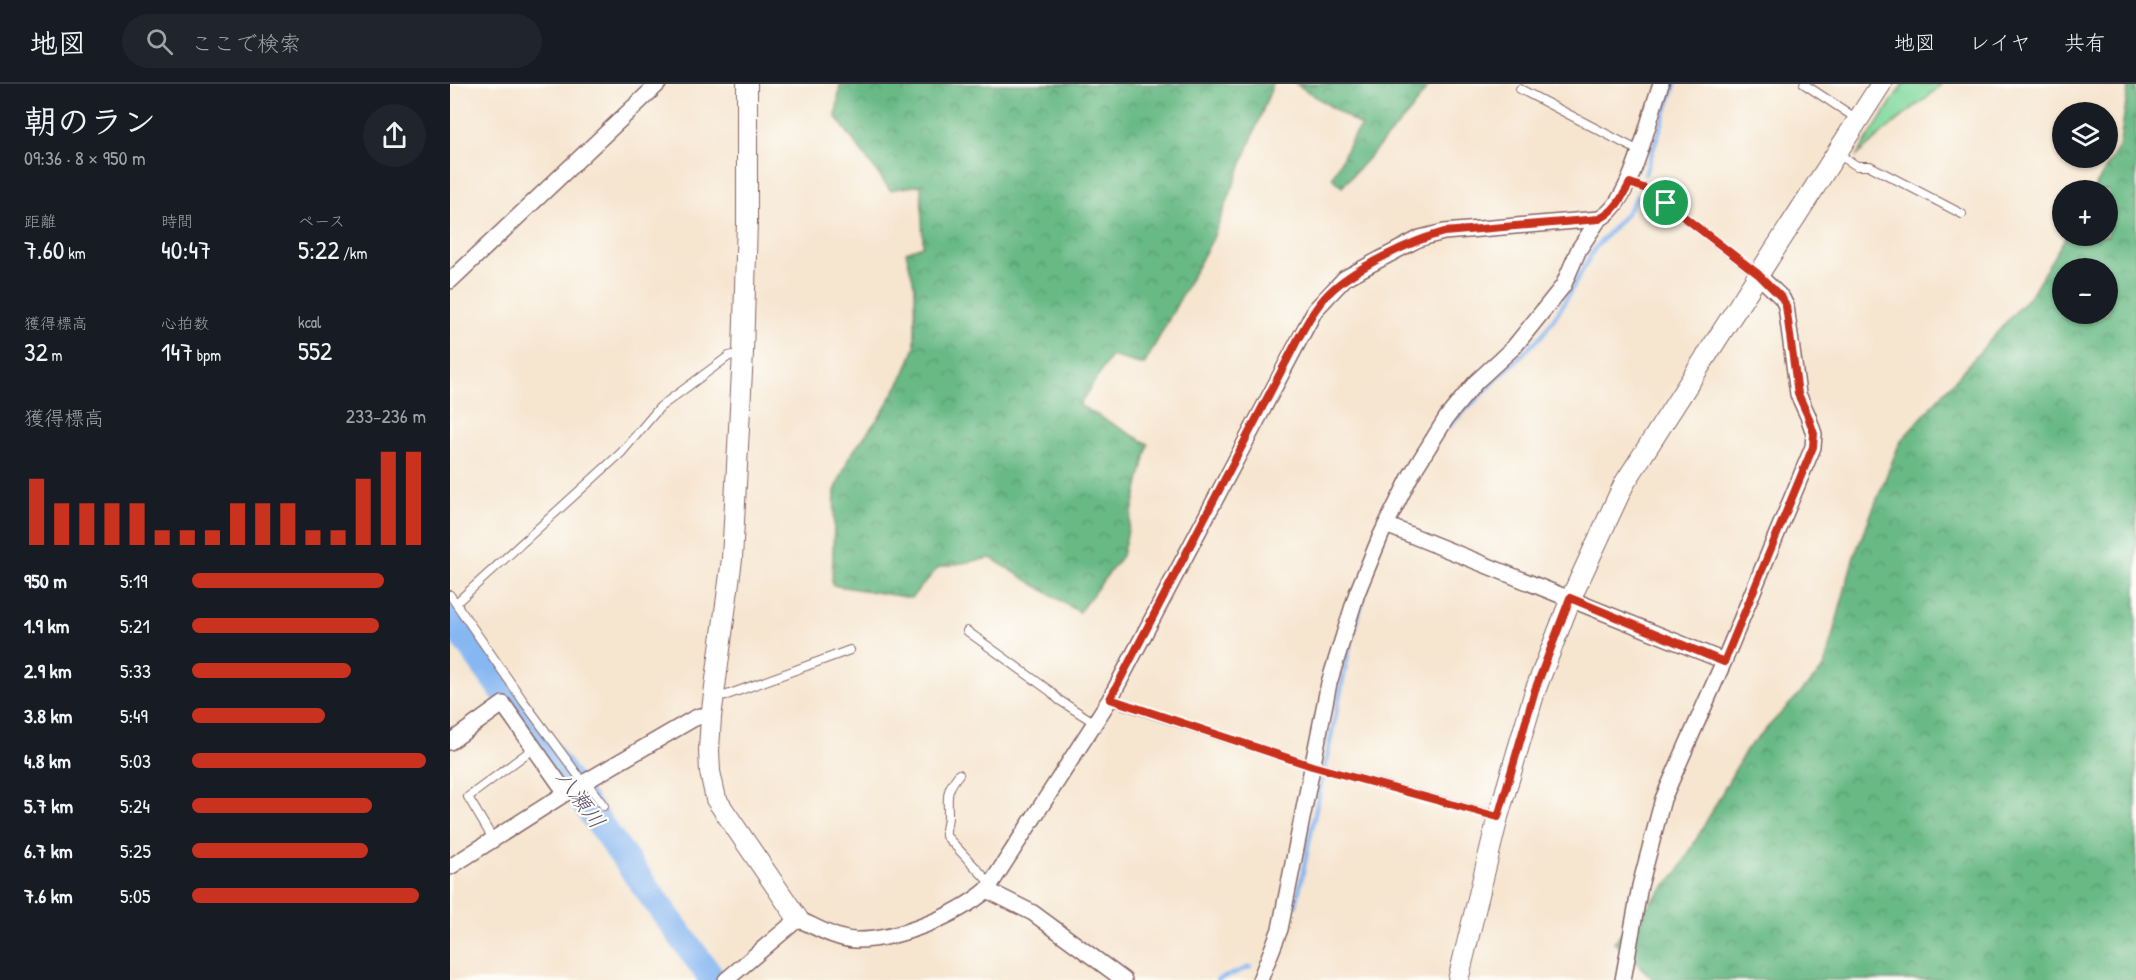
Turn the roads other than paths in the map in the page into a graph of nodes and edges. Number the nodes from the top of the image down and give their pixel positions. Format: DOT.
graph roads {
  1 [pos="658,84"];
  2 [pos="747,84"];
  3 [pos="1661,84"];
  4 [pos="1804,84"];
  5 [pos="1881,84"];
  6 [pos="1520,88"];
  7 [pos="1858,120"];
  8 [pos="1640,151"];
  9 [pos="1836,154"];
  10 [pos="1630,183"];
  11 [pos="1962,214"];
  12 [pos="1599,219"];
  13 [pos="1758,274"];
  14 [pos="450,281"];
  15 [pos="743,353"];
  16 [pos="1386,525"];
  17 [pos="450,595"];
  18 [pos="1570,598"];
  19 [pos="456,603"];
  20 [pos="967,631"];
  21 [pos="850,650"];
  22 [pos="1724,662"];
  23 [pos="713,696"];
  24 [pos="1110,699"];
  25 [pos="711,717"];
  26 [pos="1095,723"];
  27 [pos="450,742"];
  28 [pos="534,748"];
  29 [pos="1312,766"];
  30 [pos="959,774"];
  31 [pos="576,787"];
  32 [pos="604,806"];
  33 [pos="1498,817"];
  34 [pos="493,839"];
  35 [pos="450,867"];
  36 [pos="989,887"];
  37 [pos="798,919"];
  38 [pos="727,979"];
  39 [pos="1124,980"];
  40 [pos="1260,980"];
  41 [pos="1458,980"];
  42 [pos="1623,980"];
  1 -- 14 [label="street"];
  2 -- 15 [label="street"];
  3 -- 8 [label="street"];
  4 -- 7 [label="lane"];
  5 -- 7 [label="street"];
  6 -- 8 [label="lane"];
  7 -- 9 [label="street"];
  8 -- 10 [label="street"];
  9 -- 11 [label="lane"];
  9 -- 13 [label="street"];
  10 -- 12 [label="street"];
  10 -- 13 [label="lane"];
  12 -- 16 [label="street"];
  12 -- 24 [label="street"];
  13 -- 18 [label="street"];
  13 -- 22 [label="street"];
  15 -- 19 [label="lane"];
  15 -- 23 [label="street"];
  16 -- 18 [label="street"];
  16 -- 29 [label="street"];
  17 -- 19 [label="lane"];
  18 -- 22 [label="street"];
  18 -- 33 [label="street"];
  19 -- 31 [label="lane"];
  20 -- 26 [label="lane"];
  21 -- 23 [label="lane"];
  22 -- 42 [label="street"];
  23 -- 25 [label="street"];
  24 -- 26 [label="street"];
  24 -- 29 [label="lane"];
  25 -- 31 [label="street"];
  25 -- 37 [label="street"];
  26 -- 36 [label="street"];
  27 -- 28 [label="street"];
  28 -- 31 [label="street"];
  28 -- 34 [label="lane"];
  29 -- 33 [label="lane"];
  29 -- 40 [label="street"];
  30 -- 36 [label="lane"];
  31 -- 32 [label="lane"];
  31 -- 34 [label="street"];
  33 -- 41 [label="street"];
  34 -- 35 [label="street"];
  36 -- 37 [label="street"];
  36 -- 39 [label="street"];
  37 -- 38 [label="street"];
}
